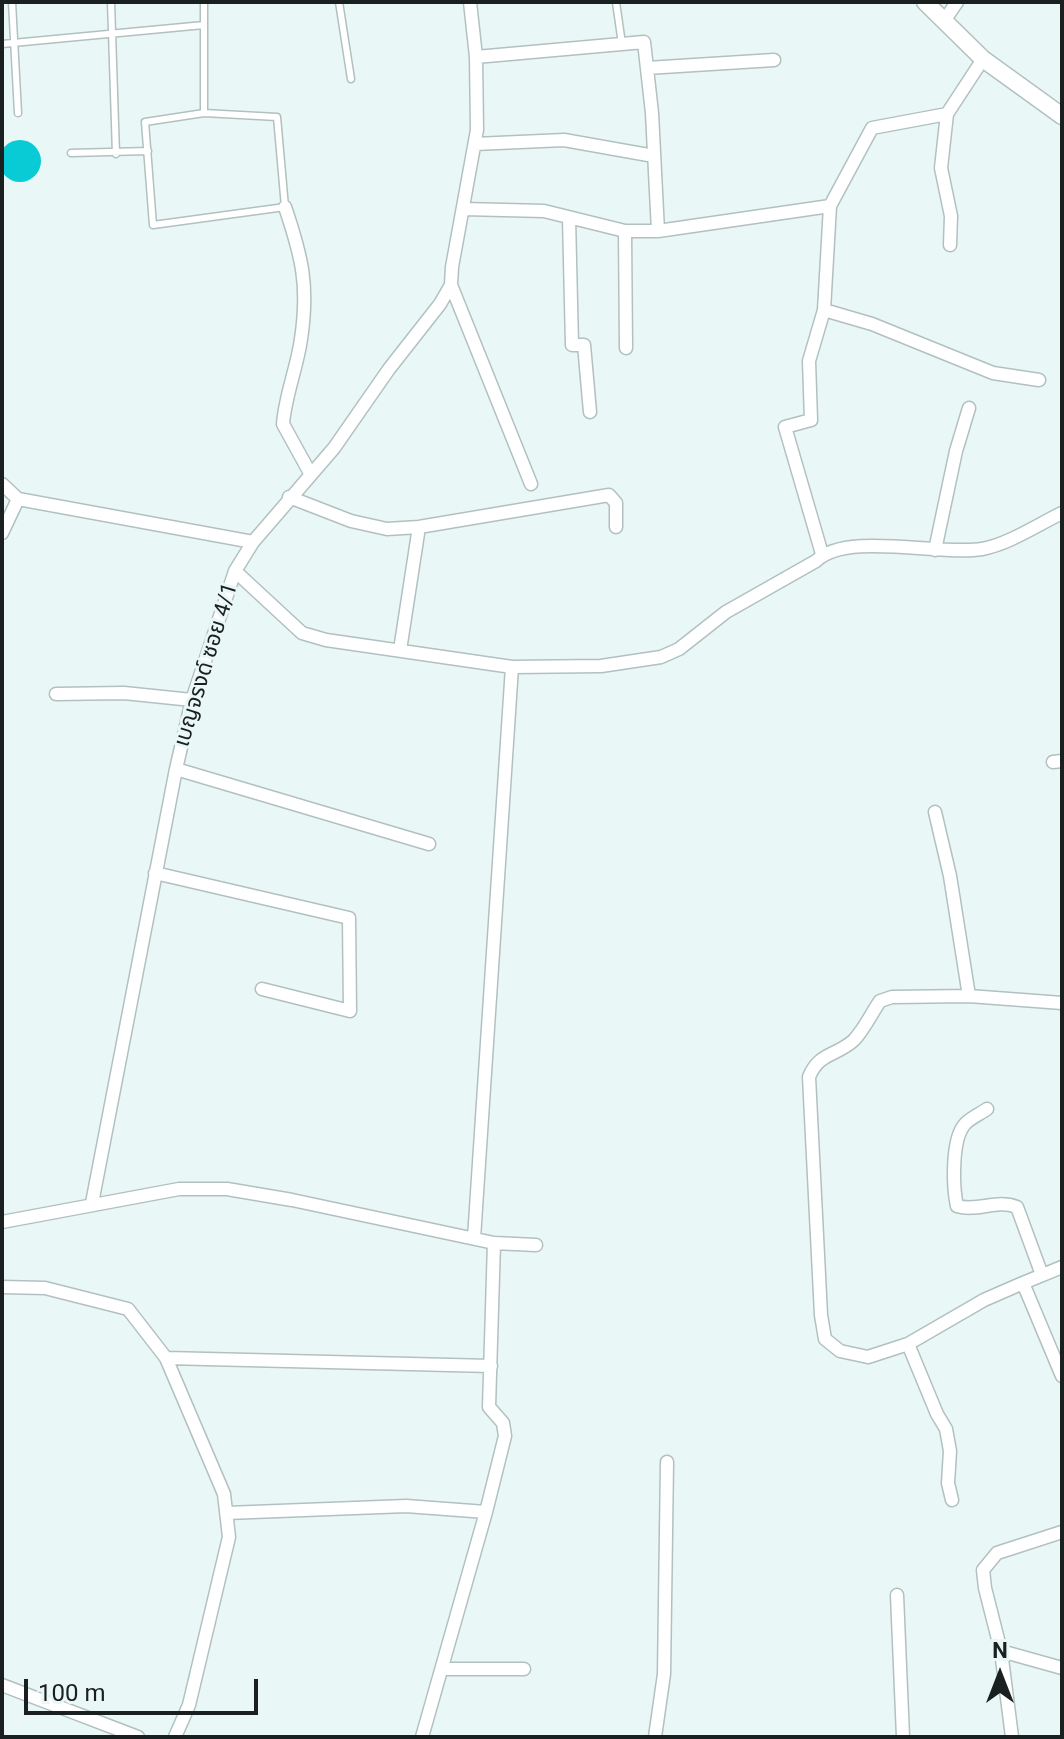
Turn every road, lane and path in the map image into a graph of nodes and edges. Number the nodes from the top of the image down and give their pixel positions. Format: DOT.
graph roads {
  1 [pos="12,2"];
  2 [pos="111,2"];
  3 [pos="204,2"];
  4 [pos="339,2"];
  5 [pos="470,2"];
  6 [pos="616,2"];
  7 [pos="925,2"];
  8 [pos="957,2"];
  9 [pos="944,21"];
  10 [pos="204,25"];
  11 [pos="112,35"];
  12 [pos="15,43"];
  13 [pos="2,44"];
  14 [pos="622,44"];
  15 [pos="476,57"];
  16 [pos="983,59"];
  17 [pos="774,60"];
  18 [pos="647,68"];
  19 [pos="351,79"];
  20 [pos="18,113"];
  21 [pos="204,113"];
  22 [pos="947,114"];
  23 [pos="1062,116"];
  24 [pos="475,144"];
  25 [pos="148,151"];
  26 [pos="71,153"];
  27 [pos="116,154"];
  28 [pos="654,156"];
  29 [pos="830,206"];
  30 [pos="285,207"];
  31 [pos="464,209"];
  32 [pos="569,218"];
  33 [pos="625,231"];
  34 [pos="658,231"];
  35 [pos="950,245"];
  36 [pos="451,285"];
  37 [pos="824,310"];
  38 [pos="626,348"];
  39 [pos="1039,380"];
  40 [pos="969,408"];
  41 [pos="590,412"];
  42 [pos="310,473"];
  43 [pos="2,484"];
  44 [pos="531,484"];
  45 [pos="289,497"];
  46 [pos="18,499"];
  47 [pos="1062,513"];
  48 [pos="419,527"];
  49 [pos="616,527"];
  50 [pos="2,533"];
  51 [pos="253,542"];
  52 [pos="935,550"];
  53 [pos="822,554"];
  54 [pos="235,571"];
  55 [pos="400,650"];
  56 [pos="512,667"];
  57 [pos="56,694"];
  58 [pos="192,700"];
  59 [pos="176,769"];
  60 [pos="935,812"];
  61 [pos="429,844"];
  62 [pos="155,873"];
  63 [pos="262,989"];
  64 [pos="969,996"];
  65 [pos="1062,1003"];
  66 [pos="987,1109"];
  67 [pos="92,1203"];
  68 [pos="2,1222"];
  69 [pos="474,1238"];
  70 [pos="494,1243"];
  71 [pos="536,1245"];
  72 [pos="1062,1267"];
  73 [pos="1042,1275"];
  74 [pos="1023,1283"];
  75 [pos="2,1287"];
  76 [pos="908,1344"];
  77 [pos="166,1358"];
  78 [pos="491,1366"];
  79 [pos="1062,1376"];
  80 [pos="667,1462"];
  81 [pos="952,1500"];
  82 [pos="486,1512"];
  83 [pos="227,1513"];
  84 [pos="1062,1532"];
  85 [pos="897,1595"];
  86 [pos="1001,1651"];
  87 [pos="1062,1668"];
  88 [pos="443,1669"];
  89 [pos="524,1669"];
  90 [pos="2,1685"];
  91 [pos="138,1737"];
  92 [pos="175,1737"];
  93 [pos="422,1737"];
  94 [pos="655,1737"];
  95 [pos="903,1737"];
  96 [pos="1012,1737"];
  1 -- 12 [label="lane"];
  2 -- 11 [label="lane"];
  3 -- 10 [label="lane"];
  4 -- 19 [label="lane"];
  5 -- 15 [label="street, เบญจรงด์ ซอย 4/1"];
  6 -- 14 [label="lane"];
  7 -- 9 [label="street"];
  8 -- 9 [label="street"];
  9 -- 16 [label="street"];
  10 -- 11 [label="lane"];
  10 -- 21 [label="lane"];
  11 -- 12 [label="lane"];
  11 -- 27 [label="lane"];
  12 -- 13 [label="lane"];
  12 -- 20 [label="lane"];
  14 -- 15 [label="street"];
  14 -- 18 [label="street"];
  15 -- 24 [label="street, เบญจรงด์ ซอย 4/1"];
  16 -- 22 [label="street"];
  16 -- 23 [label="street"];
  17 -- 18 [label="street"];
  18 -- 28 [label="street"];
  21 -- 25 [label="lane"];
  21 -- 30 [label="lane"];
  22 -- 29 [label="street"];
  22 -- 35 [label="street"];
  24 -- 28 [label="street"];
  24 -- 31 [label="street, เบญจรงด์ ซอย 4/1"];
  25 -- 27 [label="lane"];
  25 -- 30 [label="lane"];
  26 -- 27 [label="lane"];
  28 -- 34 [label="street"];
  29 -- 34 [label="street"];
  29 -- 37 [label="street"];
  30 -- 42 [label="street"];
  31 -- 32 [label="street"];
  31 -- 36 [label="street, เบญจรงด์ ซอย 4/1"];
  32 -- 33 [label="street"];
  32 -- 41 [label="street"];
  33 -- 34 [label="street"];
  33 -- 38 [label="street"];
  36 -- 42 [label="street, เบญจรงด์ ซอย 4/1"];
  36 -- 44 [label="street"];
  37 -- 39 [label="street"];
  37 -- 53 [label="street"];
  40 -- 52 [label="street"];
  42 -- 45 [label="street, เบญจรงด์ ซอย 4/1"];
  43 -- 46 [label="street"];
  45 -- 48 [label="street"];
  45 -- 51 [label="street, เบญจรงด์ ซอย 4/1"];
  46 -- 50 [label="street"];
  46 -- 51 [label="street"];
  47 -- 52 [label="street"];
  48 -- 49 [label="street"];
  48 -- 55 [label="street"];
  51 -- 54 [label="street, เบญจรงด์ ซอย 4/1"];
  52 -- 53 [label="street"];
  53 -- 56 [label="street"];
  54 -- 55 [label="street"];
  54 -- 58 [label="street, เบญจรงด์ ซอย 4/1"];
  55 -- 56 [label="street"];
  56 -- 69 [label="street"];
  57 -- 58 [label="street"];
  58 -- 59 [label="street, เบญจรงด์ ซอย 4/1"];
  59 -- 61 [label="street"];
  59 -- 62 [label="street, เบญจรงด์ ซอย 4/1"];
  60 -- 64 [label="street"];
  62 -- 63 [label="street"];
  62 -- 67 [label="street, เบญจรงด์ ซอย 4/1"];
  64 -- 65 [label="street"];
  64 -- 76 [label="street"];
  66 -- 73 [label="street"];
  67 -- 68 [label="street"];
  67 -- 69 [label="street"];
  69 -- 70 [label="street"];
  70 -- 71 [label="street"];
  70 -- 78 [label="street"];
  72 -- 73 [label="street"];
  73 -- 74 [label="street"];
  74 -- 76 [label="street"];
  74 -- 79 [label="street"];
  75 -- 77 [label="street"];
  76 -- 81 [label="street"];
  77 -- 78 [label="street"];
  77 -- 83 [label="street"];
  78 -- 82 [label="street"];
  80 -- 94 [label="street"];
  82 -- 83 [label="street"];
  82 -- 88 [label="street"];
  83 -- 92 [label="street"];
  84 -- 86 [label="street"];
  85 -- 95 [label="street"];
  86 -- 87 [label="street"];
  86 -- 96 [label="street"];
  88 -- 89 [label="street"];
  88 -- 93 [label="street"];
  90 -- 91 [label="street"];
}
